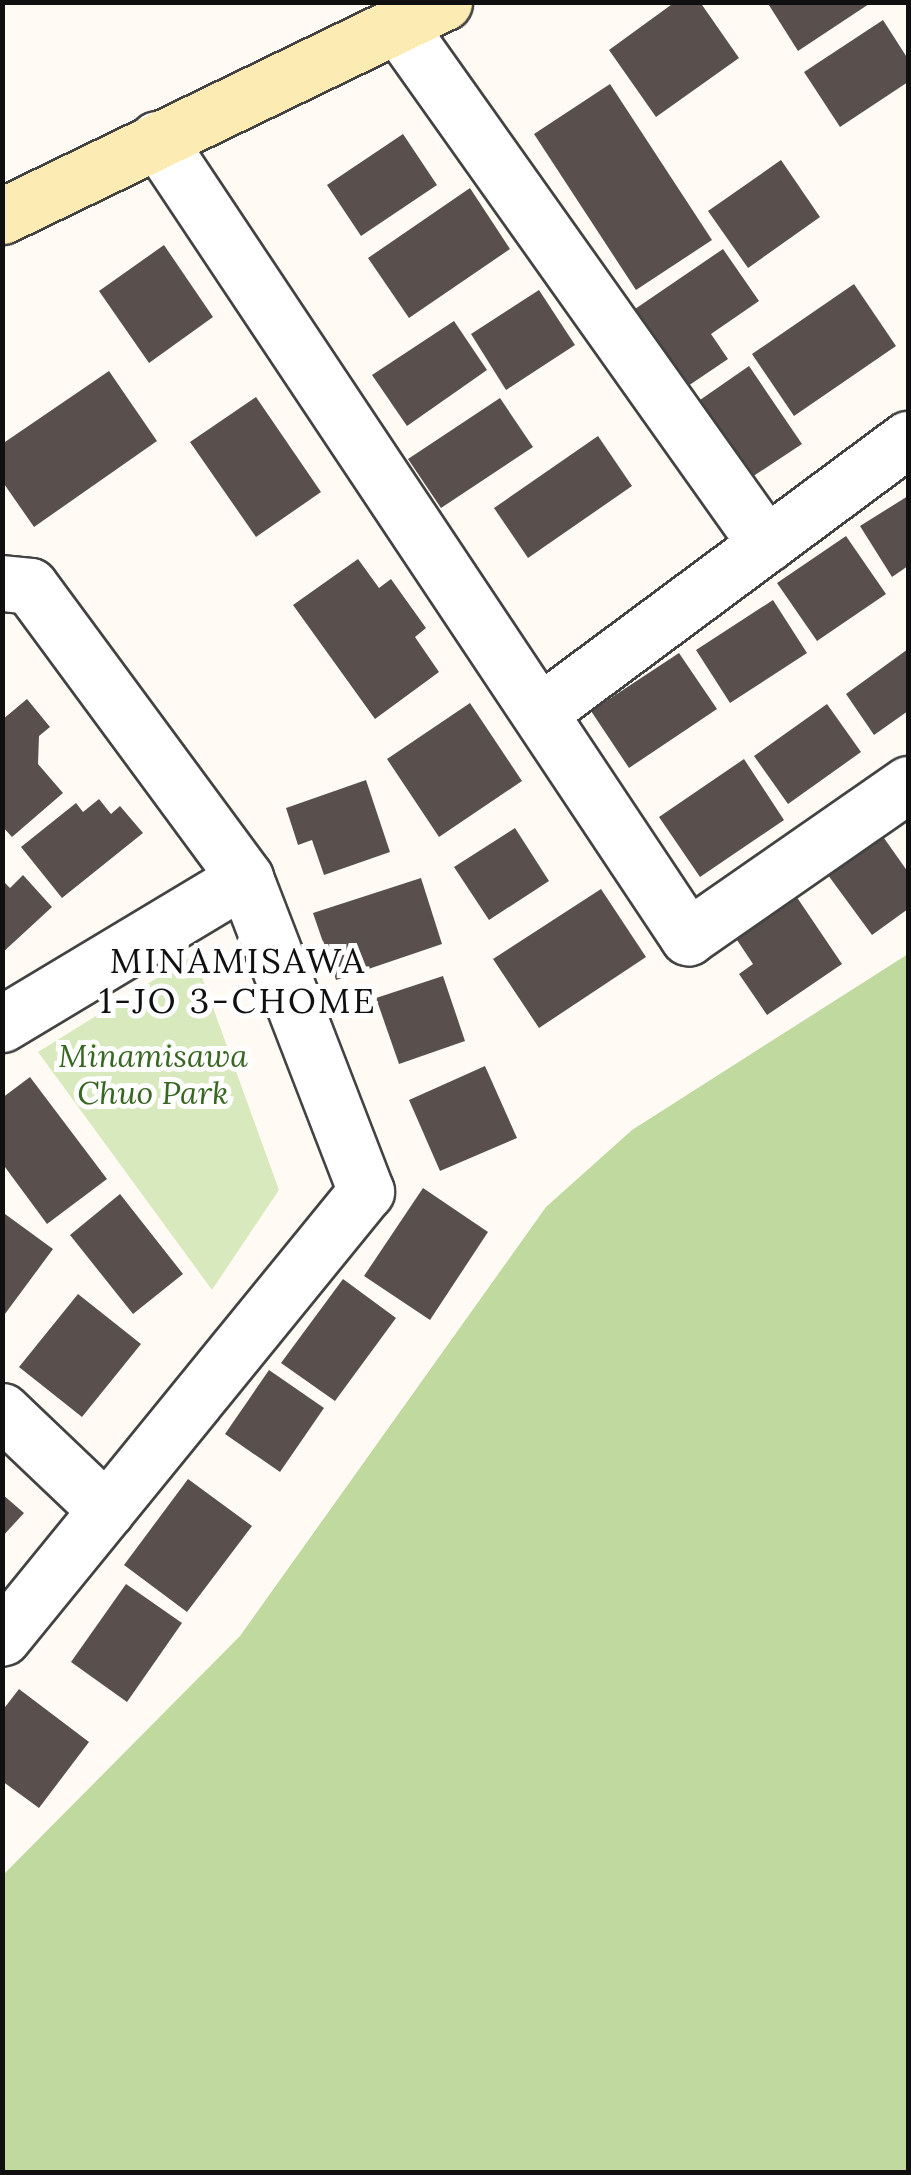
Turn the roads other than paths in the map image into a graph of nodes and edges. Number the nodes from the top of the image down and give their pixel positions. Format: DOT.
graph roads {
  1 [pos="420,13"];
  2 [pos="157,139"];
  3 [pos="2,216"];
  4 [pos="908,439"];
  5 [pos="766,544"];
  6 [pos="2,583"];
  7 [pos="540,712"];
  8 [pos="908,784"];
  9 [pos="244,878"];
  10 [pos="2,1024"];
  11 [pos="2,1411"];
  12 [pos="106,1510"];
  13 [pos="2,1638"];
  1 -- 2 [label="street"];
  1 -- 5 [label="street"];
  2 -- 3 [label="street"];
  2 -- 7 [label="street"];
  4 -- 5 [label="street"];
  5 -- 7 [label="street"];
  6 -- 9 [label="street"];
  7 -- 8 [label="street"];
  9 -- 10 [label="street"];
  9 -- 12 [label="street"];
  11 -- 12 [label="street"];
  12 -- 13 [label="street"];
}
